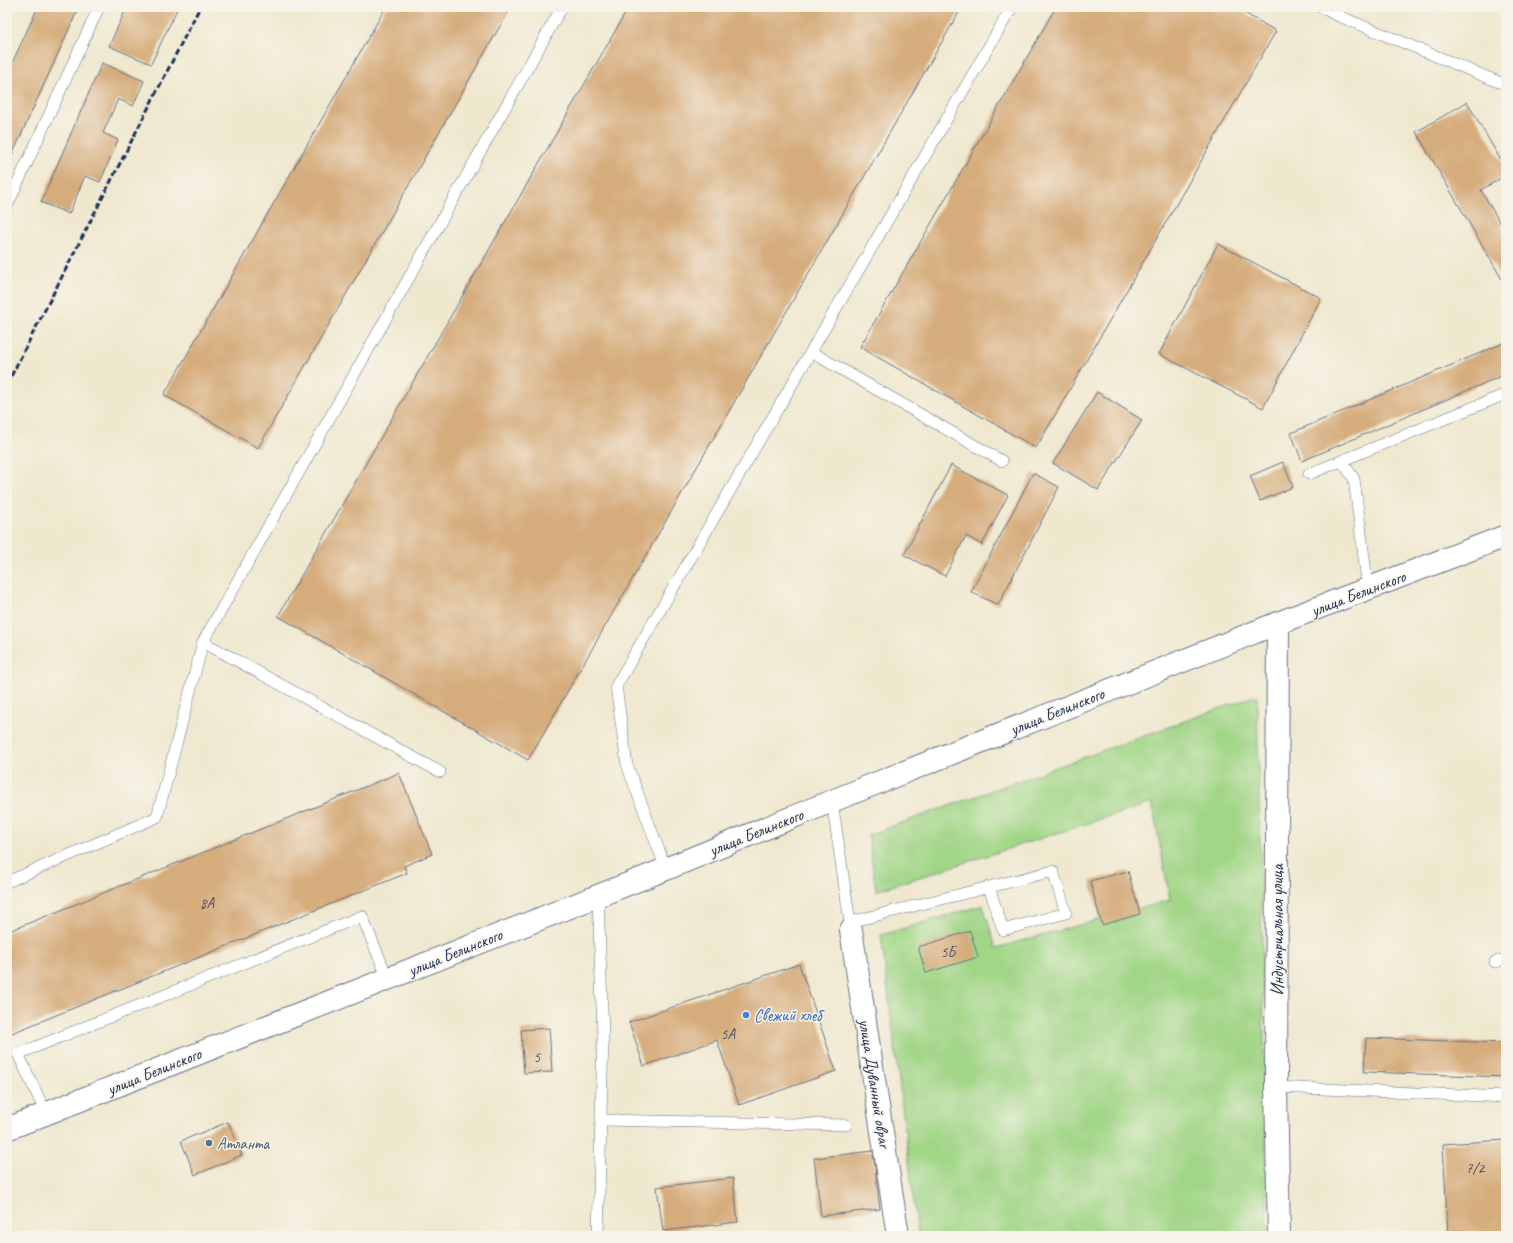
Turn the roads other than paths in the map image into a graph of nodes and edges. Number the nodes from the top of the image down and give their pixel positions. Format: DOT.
graph roads {
  1 [pos="99,7"];
  2 [pos="562,7"];
  3 [pos="1012,7"];
  4 [pos="1322,7"];
  5 [pos="1506,85"];
  6 [pos="7,206"];
  7 [pos="811,352"];
  8 [pos="1506,394"];
  9 [pos="1002,461"];
  10 [pos="1342,461"];
  11 [pos="1309,474"];
  12 [pos="1506,536"];
  13 [pos="1368,589"];
  14 [pos="1278,623"];
  15 [pos="202,642"];
  16 [pos="440,772"];
  17 [pos="832,801"];
  18 [pos="666,869"];
  19 [pos="7,882"];
  20 [pos="990,886"];
  21 [pos="598,896"];
  22 [pos="851,926"];
  23 [pos="388,979"];
  24 [pos="1276,1087"];
  25 [pos="1506,1097"];
  26 [pos="46,1113"];
  27 [pos="602,1120"];
  28 [pos="846,1125"];
  29 [pos="7,1129"];
  30 [pos="598,1236"];
  31 [pos="898,1236"];
  32 [pos="1279,1236"];
  1 -- 6 [label="lane"];
  2 -- 15 [label="lane"];
  3 -- 7 [label="lane"];
  4 -- 5 [label="lane"];
  7 -- 9 [label="lane"];
  7 -- 18 [label="lane"];
  8 -- 10 [label="lane"];
  10 -- 11 [label="lane"];
  10 -- 13 [label="lane"];
  12 -- 13 [label="street, улица Белинского"];
  13 -- 14 [label="street, улица Белинского"];
  14 -- 17 [label="street, улица Белинского"];
  14 -- 24 [label="street, Индустриальная улица"];
  15 -- 16 [label="lane"];
  15 -- 19 [label="lane"];
  17 -- 18 [label="street, улица Белинского"];
  17 -- 22 [label="lane"];
  18 -- 21 [label="street, улица Белинского"];
  20 -- 20 [label="lane"];
  20 -- 22 [label="lane"];
  21 -- 23 [label="street, улица Белинского"];
  21 -- 27 [label="lane"];
  22 -- 31 [label="street, улица Дуванный овраг"];
  23 -- 26 [label="street, улица Белинского"];
  23 -- 26 [label="lane"];
  24 -- 25 [label="lane"];
  24 -- 32 [label="street, Индустриальная улица"];
  26 -- 29 [label="street, улица Белинского"];
  27 -- 28 [label="lane"];
  27 -- 30 [label="lane"];
}
